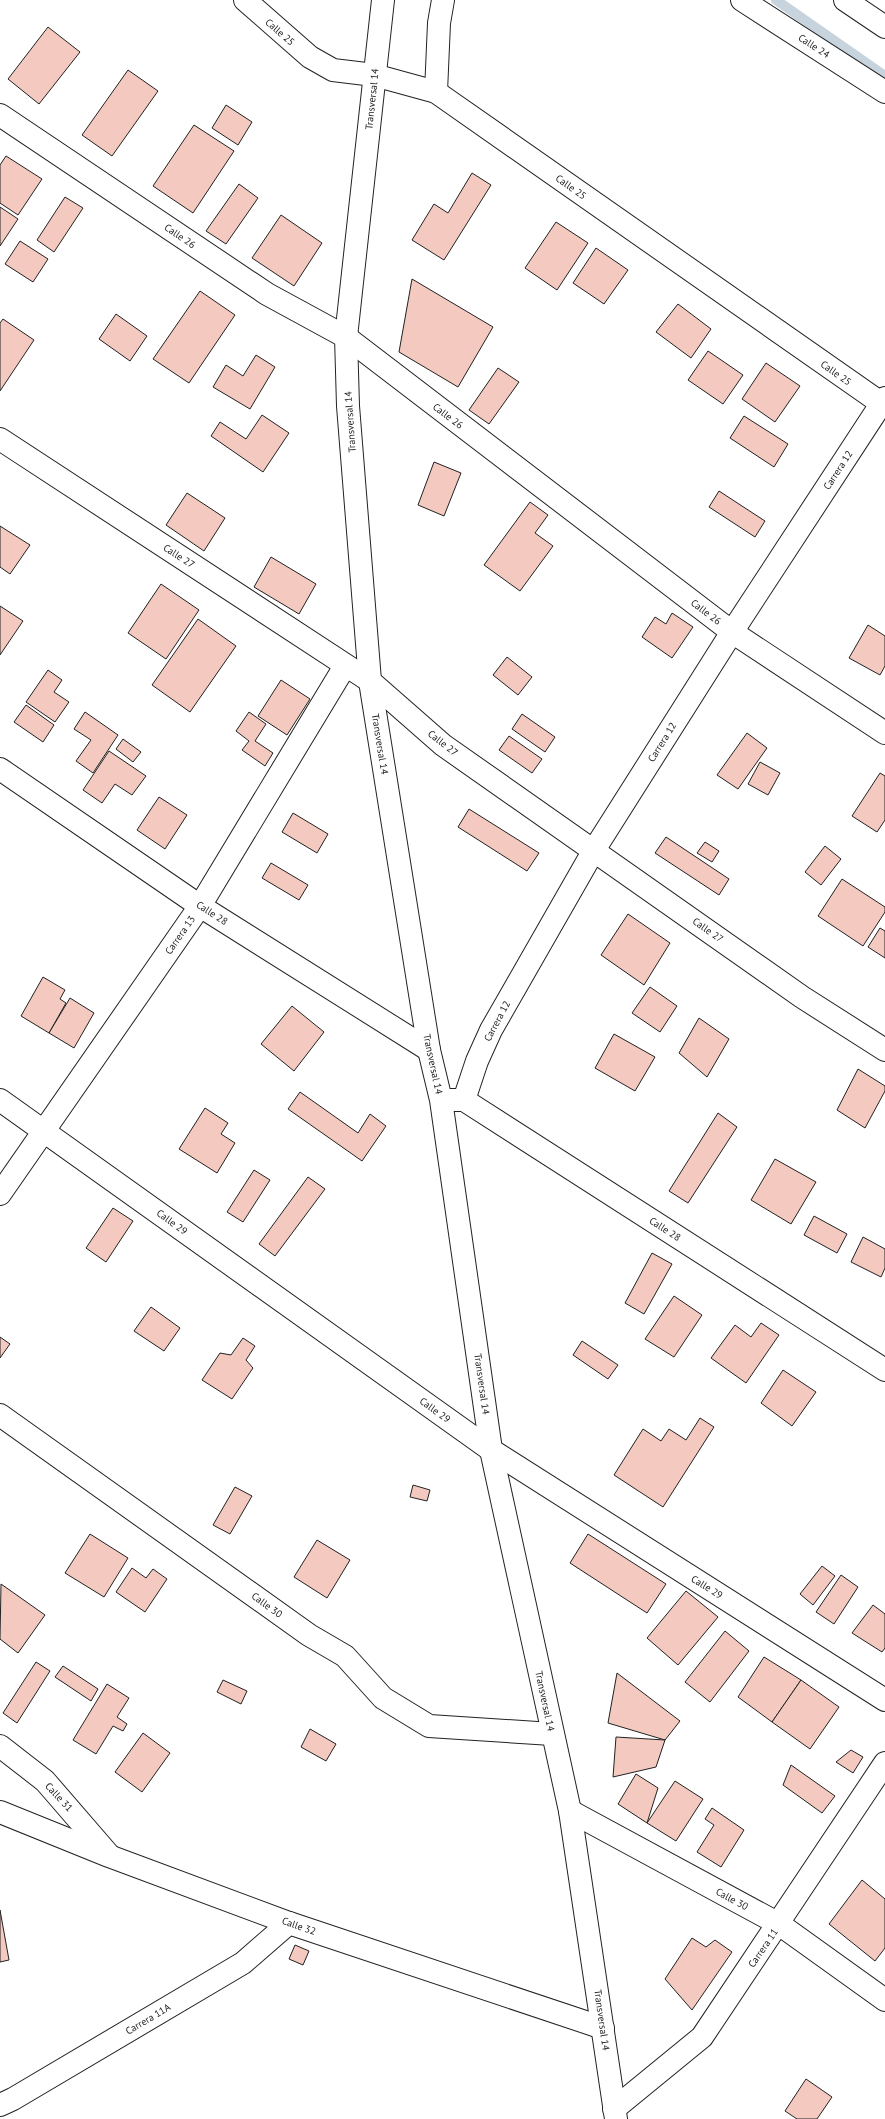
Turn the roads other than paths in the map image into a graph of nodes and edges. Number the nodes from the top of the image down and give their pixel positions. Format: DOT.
graph roads {
  1 [pos="245,0"];
  2 [pos="383,0"];
  3 [pos="443,0"];
  4 [pos="742,0"];
  5 [pos="845,0"];
  6 [pos="885,27"];
  7 [pos="374,75"];
  8 [pos="436,92"];
  9 [pos="885,92"];
  10 [pos="0,115"];
  11 [pos="346,337"];
  12 [pos="884,403"];
  13 [pos="0,439"];
  14 [pos="732,632"];
  15 [pos="345,666"];
  16 [pos="370,681"];
  17 [pos="885,733"];
  18 [pos="0,769"];
  19 [pos="594,850"];
  20 [pos="200,906"];
  21 [pos="429,1050"];
  22 [pos="885,1050"];
  23 [pos="0,1100"];
  24 [pos="441,1100"];
  25 [pos="464,1100"];
  26 [pos="43,1131"];
  27 [pos="0,1194"];
  28 [pos="885,1370"];
  29 [pos="0,1415"];
  30 [pos="491,1450"];
  31 [pos="885,1700"];
  32 [pos="552,1734"];
  33 [pos="0,1746"];
  34 [pos="885,1763"];
  35 [pos="570,1811"];
  36 [pos="0,1812"];
  37 [pos="109,1856"];
  38 [pos="289,1923"];
  39 [pos="779,1924"];
  40 [pos="885,2000"];
  41 [pos="603,2028"];
  42 [pos="0,2105"];
  43 [pos="615,2114"];
  1 -- 7 [label="street, Calle 25"];
  2 -- 7 [label="street, Transversal 14"];
  3 -- 8 [label="street"];
  4 -- 9 [label="street, Calle 24"];
  5 -- 6 [label="street"];
  7 -- 8 [label="street, Calle 25"];
  7 -- 11 [label="street, Transversal 14"];
  8 -- 12 [label="street, Calle 25"];
  10 -- 11 [label="street, Calle 26"];
  11 -- 14 [label="street, Calle 26"];
  11 -- 16 [label="street, Transversal 14"];
  12 -- 14 [label="street, Carrera 12"];
  13 -- 15 [label="street, Calle 27"];
  14 -- 17 [label="street, Calle 26"];
  14 -- 19 [label="street, Carrera 12"];
  15 -- 16 [label="street, Calle 27"];
  15 -- 20 [label="street, Carrera 13"];
  16 -- 19 [label="street, Calle 27"];
  16 -- 21 [label="street, Transversal 14"];
  18 -- 20 [label="street, Calle 28"];
  19 -- 22 [label="street, Calle 27"];
  19 -- 25 [label="street, Carrera 12"];
  20 -- 21 [label="street, Calle 28"];
  20 -- 26 [label="street, Carrera 13"];
  21 -- 24 [label="street, Transversal 14"];
  23 -- 26 [label="street, Calle 29"];
  24 -- 25 [label="street"];
  24 -- 30 [label="street, Transversal 14"];
  25 -- 28 [label="street, Calle 28"];
  26 -- 27 [label="street, Carrera 13"];
  26 -- 30 [label="street, Calle 29"];
  29 -- 32 [label="street, Calle 30"];
  30 -- 31 [label="street, Calle 29"];
  30 -- 32 [label="street, Transversal 14"];
  32 -- 35 [label="street, Transversal 14"];
  33 -- 37 [label="street, Calle 31"];
  34 -- 39 [label="street, Carrera 11"];
  35 -- 39 [label="street, Calle 30"];
  35 -- 41 [label="street, Transversal 14"];
  36 -- 37 [label="street, Calle 32"];
  37 -- 38 [label="street, Calle 32"];
  38 -- 41 [label="street, Calle 32"];
  38 -- 42 [label="street, Carrera 11A"];
  39 -- 40 [label="street, Calle 30"];
  39 -- 43 [label="street, Carrera 11"];
  41 -- 43 [label="street, Transversal 14"];
}
